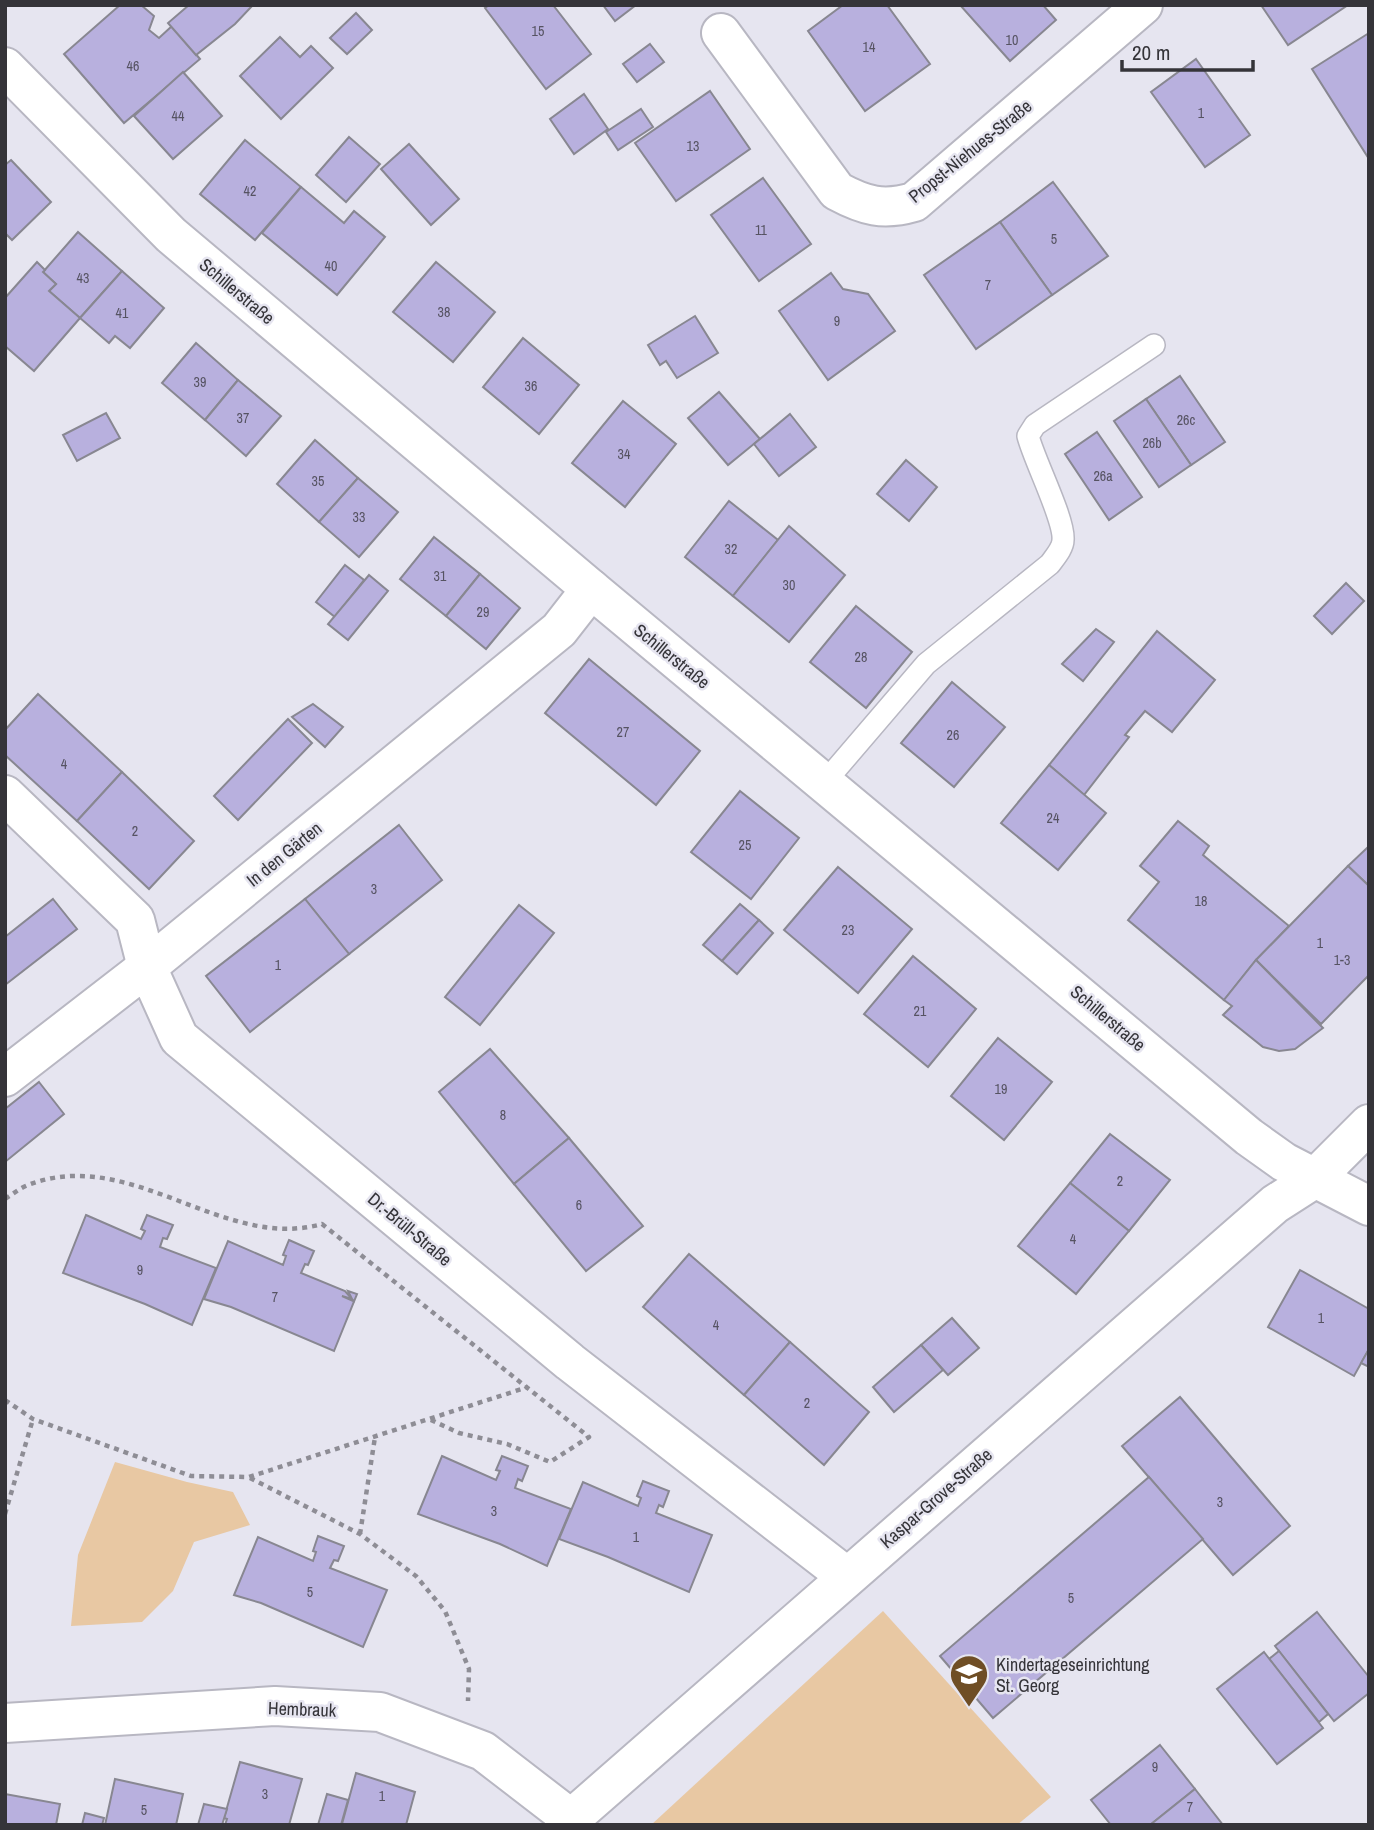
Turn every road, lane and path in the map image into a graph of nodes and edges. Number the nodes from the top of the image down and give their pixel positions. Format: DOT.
graph roads {
  1 [pos="1143,5"];
  2 [pos="721,33"];
  3 [pos="5,67"];
  4 [pos="1154,345"];
  5 [pos="591,589"];
  6 [pos="825,782"];
  7 [pos="5,795"];
  8 [pos="147,967"];
  9 [pos="5,1077"];
  10 [pos="1369,1124"];
  11 [pos="1314,1179"];
  12 [pos="5,1199"];
  13 [pos="1369,1206"];
  14 [pos="570,1362"];
  15 [pos="527,1388"];
  16 [pos="5,1400"];
  17 [pos="33,1419"];
  18 [pos="429,1419"];
  19 [pos="375,1437"];
  20 [pos="249,1477"];
  21 [pos="5,1514"];
  22 [pos="360,1534"];
  23 [pos="846,1576"];
  24 [pos="5,1723"];
  25 [pos="466,1745"];
  26 [pos="567,1821"];
  1 -- 2 [label="street, Propst-Niehues-Straße"];
  3 -- 5 [label="street, Schillerstraße"];
  4 -- 6 [label="lane"];
  5 -- 6 [label="street, Schillerstraße"];
  5 -- 8 [label="street, In den Gärten"];
  6 -- 11 [label="street, Schillerstraße"];
  7 -- 8 [label="street"];
  8 -- 9 [label="street"];
  8 -- 14 [label="street, Dr.-Brüll-Straße"];
  10 -- 11 [label="street, Kaspar-Grove-Straße"];
  11 -- 13 [label="street, Schillerstraße"];
  11 -- 23 [label="street, Kaspar-Grove-Straße"];
  12 -- 15 [label="path"];
  14 -- 15 [label="path"];
  14 -- 23 [label="street, Dr.-Brüll-Straße"];
  15 -- 18 [label="path"];
  15 -- 18 [label="path"];
  16 -- 17 [label="path"];
  17 -- 20 [label="path"];
  17 -- 21 [label="path"];
  18 -- 19 [label="path"];
  19 -- 20 [label="path"];
  19 -- 22 [label="path"];
  20 -- 22 [label="path"];
  22 -- 25 [label="path"];
  23 -- 26 [label="street, Kaspar-Grove-Straße"];
  24 -- 25 [label="street, Hembrauk"];
  25 -- 26 [label="street, Hembrauk"];
}
